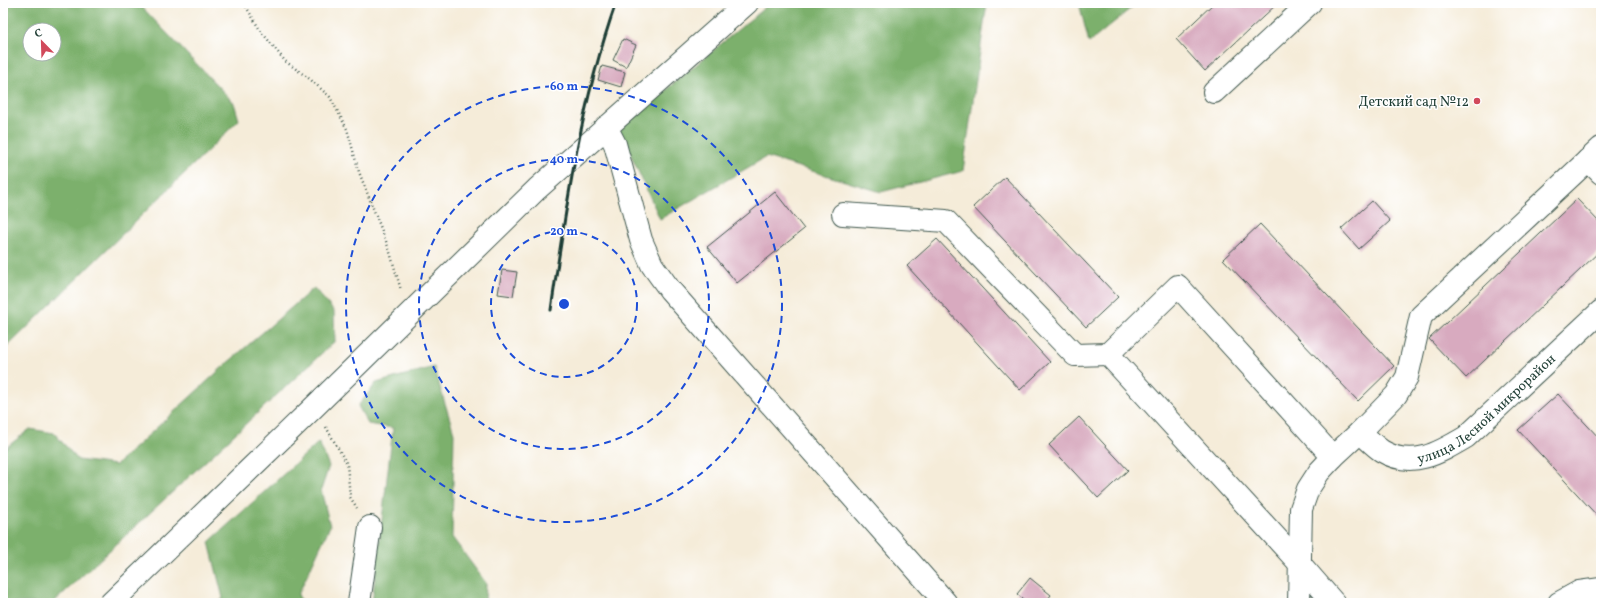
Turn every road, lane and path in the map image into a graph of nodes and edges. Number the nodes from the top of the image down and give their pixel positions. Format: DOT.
graph roads {
  1 [pos="244,3"];
  2 [pos="747,3"];
  3 [pos="1310,3"];
  4 [pos="1214,92"];
  5 [pos="606,127"];
  6 [pos="1597,160"];
  7 [pos="843,214"];
  8 [pos="1601,311"];
  9 [pos="408,316"];
  10 [pos="1108,354"];
  11 [pos="312,409"];
  12 [pos="1360,432"];
  13 [pos="1333,456"];
  14 [pos="370,527"];
  15 [pos="1301,564"];
  16 [pos="1601,590"];
  17 [pos="111,603"];
  18 [pos="359,603"];
  19 [pos="946,603"];
  20 [pos="1300,603"];
  21 [pos="1334,603"];
  22 [pos="1559,603"];
  1 -- 9 [label="path"];
  2 -- 5 [label="street"];
  3 -- 4 [label="street"];
  5 -- 9 [label="street"];
  5 -- 19 [label="street"];
  6 -- 12 [label="street"];
  7 -- 10 [label="street"];
  8 -- 12 [label="street, улица Лесной микрорайон"];
  9 -- 11 [label="street"];
  10 -- 13 [label="street"];
  10 -- 15 [label="street"];
  11 -- 14 [label="path"];
  11 -- 17 [label="street"];
  12 -- 13 [label="street"];
  13 -- 15 [label="street"];
  14 -- 18 [label="street"];
  15 -- 20 [label="street"];
  15 -- 21 [label="street"];
  16 -- 22 [label="street"];
}
